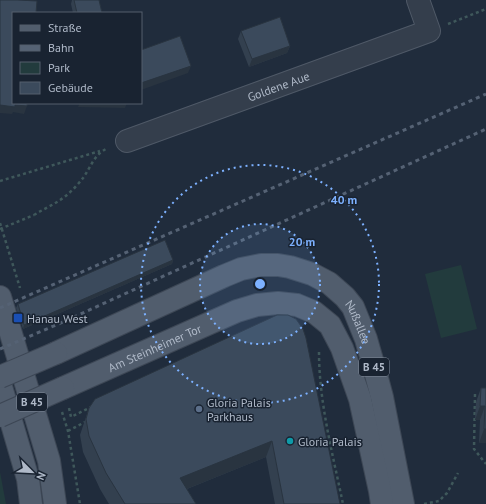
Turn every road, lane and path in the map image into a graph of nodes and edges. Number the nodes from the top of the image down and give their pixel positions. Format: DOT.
graph roads {
  1 [pos="418,0"];
  2 [pos="486,9"];
  3 [pos="429,31"];
  4 [pos="127,140"];
  5 [pos="101,151"];
  6 [pos="0,181"];
  7 [pos="0,223"];
  8 [pos="0,229"];
  9 [pos="22,294"];
  10 [pos="0,297"];
  11 [pos="314,312"];
  12 [pos="319,346"];
  13 [pos="0,377"];
  14 [pos="0,383"];
  15 [pos="474,394"];
  16 [pos="94,406"];
  17 [pos="61,410"];
  18 [pos="75,415"];
  19 [pos="0,416"];
  20 [pos="86,422"];
  21 [pos="68,431"];
  22 [pos="486,464"];
  23 [pos="458,473"];
  24 [pos="31,504"];
  25 [pos="55,504"];
  26 [pos="80,504"];
  27 [pos="343,504"];
  28 [pos="382,504"];
  29 [pos="403,504"];
  30 [pos="424,504"];
  1 -- 3 [label="street"];
  2 -- 3 [label="path"];
  3 -- 4 [label="street, Goldene Aue"];
  4 -- 5 [label="path"];
  5 -- 6 [label="path"];
  5 -- 8 [label="path, bridge"];
  7 -- 9 [label="path"];
  10 -- 25 [label="main road"];
  11 -- 19 [label="main road, Am Steinheimer Tor / B 45, bridge"];
  11 -- 28 [label="main road, Nußallee / B 45"];
  12 -- 27 [label="path"];
  13 -- 29 [label="main road, Nußallee / B 45, bridge"];
  14 -- 24 [label="main road"];
  15 -- 22 [label="path"];
  16 -- 18 [label="path"];
  17 -- 21 [label="path"];
  20 -- 21 [label="path"];
  21 -- 26 [label="path"];
  23 -- 30 [label="path"];
}
